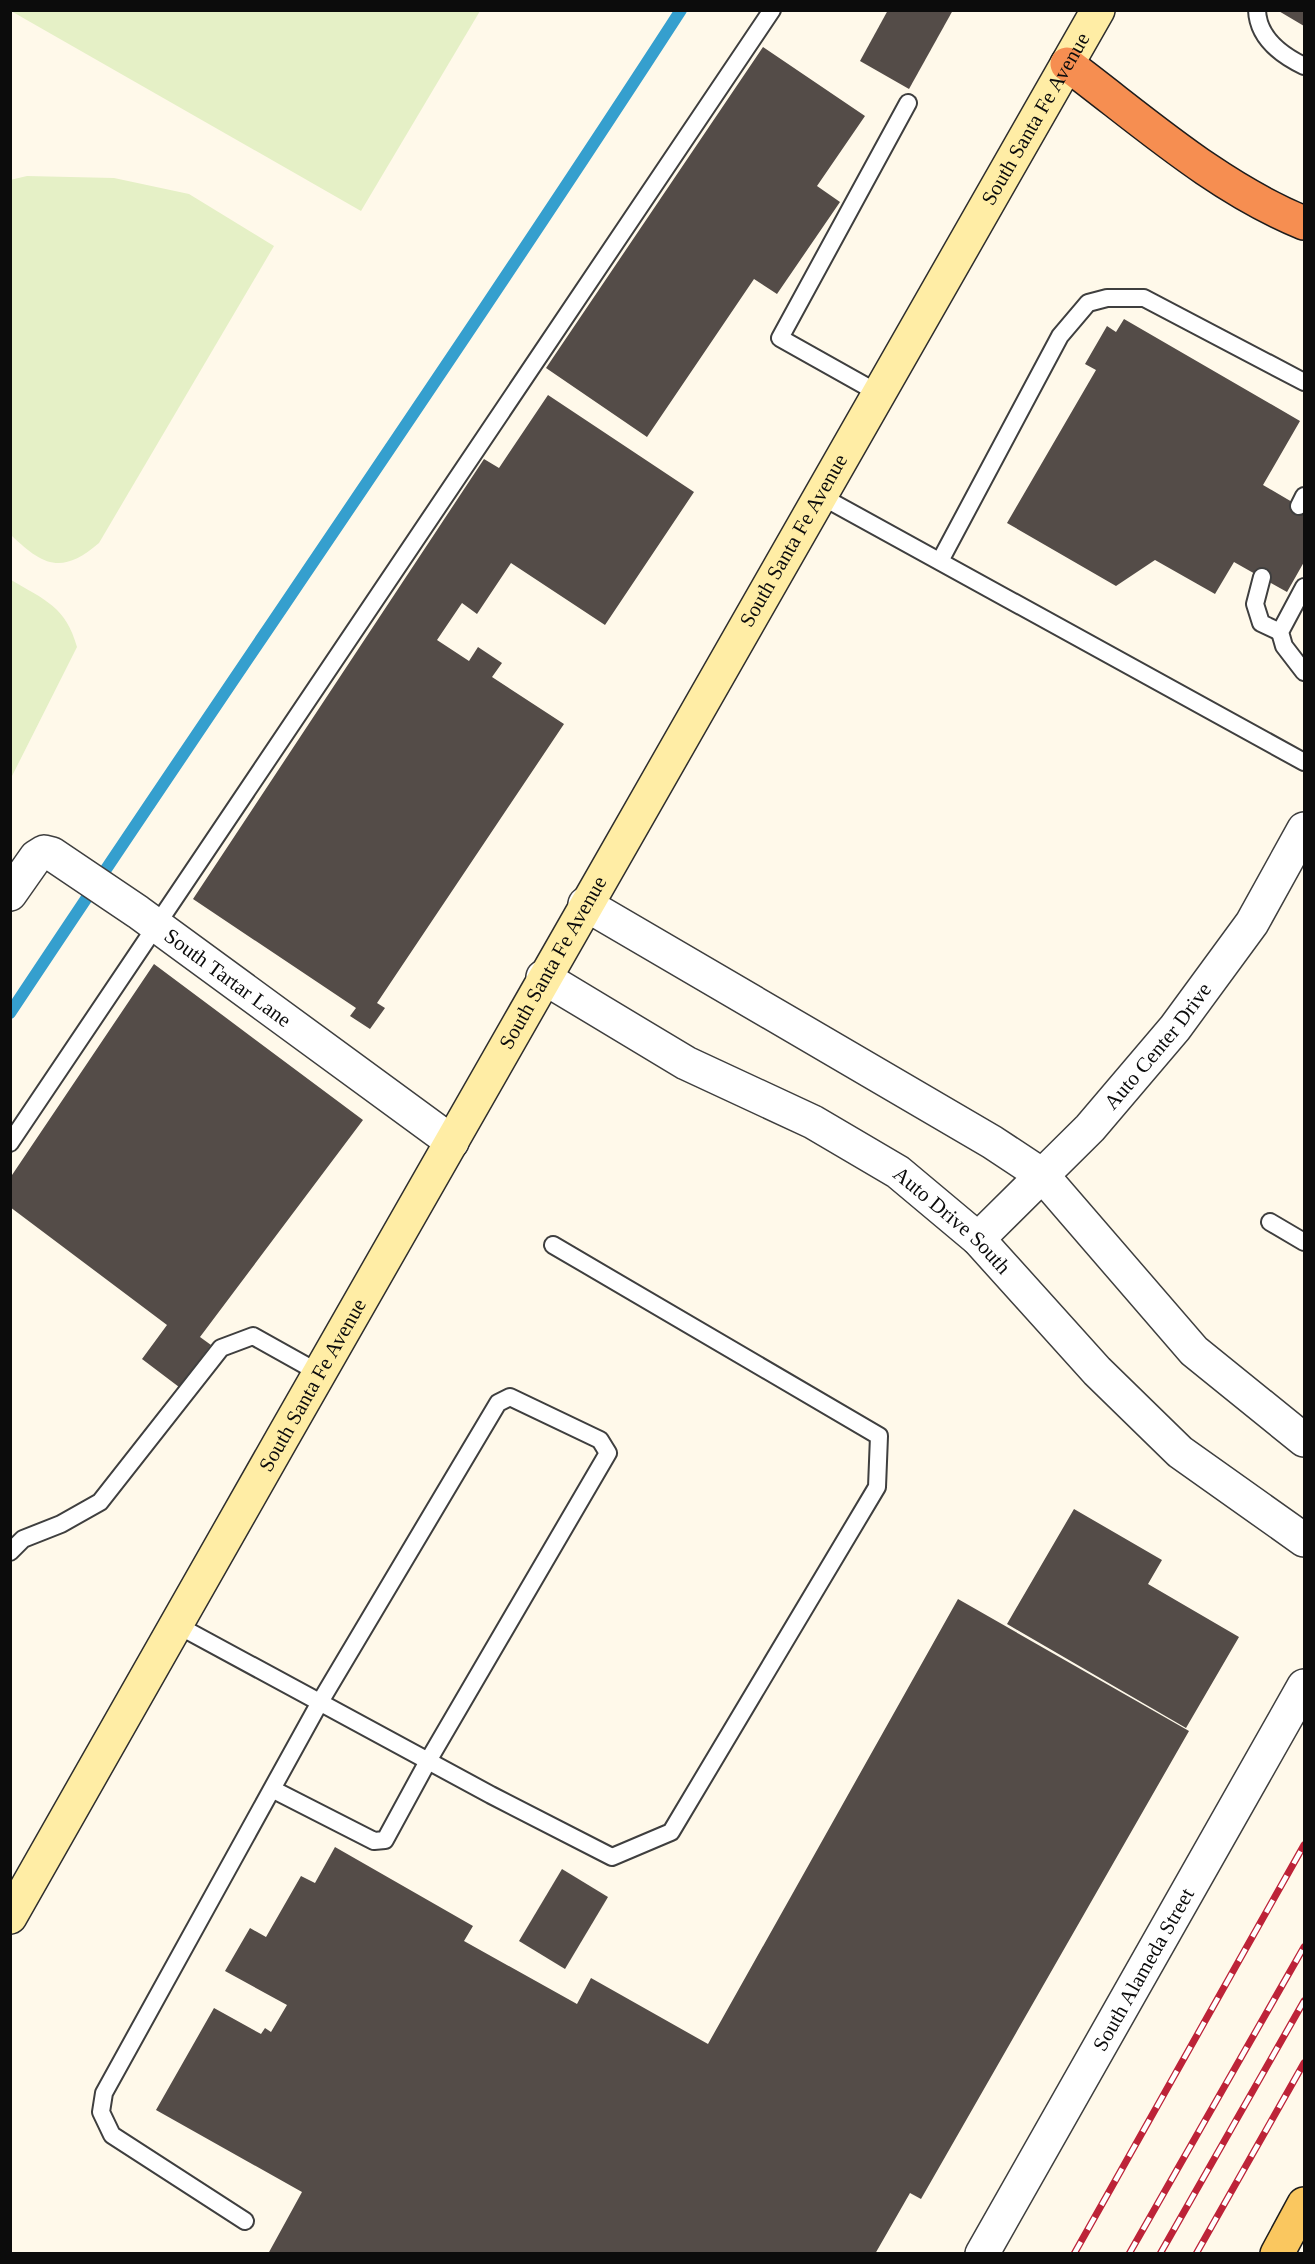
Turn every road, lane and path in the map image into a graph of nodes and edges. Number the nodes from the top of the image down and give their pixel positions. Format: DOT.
graph roads {
  1 [pos="772,10"];
  2 [pos="1098,10"];
  3 [pos="1257,10"];
  4 [pos="1067,64"];
  5 [pos="1305,66"];
  6 [pos="908,103"];
  7 [pos="1305,223"];
  8 [pos="1305,382"];
  9 [pos="878,393"];
  10 [pos="819,495"];
  11 [pos="939,561"];
  12 [pos="1262,577"];
  13 [pos="1305,587"];
  14 [pos="1280,632"];
  15 [pos="1305,672"];
  16 [pos="1305,762"];
  17 [pos="1305,829"];
  18 [pos="10,894"];
  19 [pos="585,904"];
  20 [pos="146,919"];
  21 [pos="543,976"];
  22 [pos="452,1142"];
  23 [pos="10,1143"];
  24 [pos="1042,1175"];
  25 [pos="1270,1222"];
  26 [pos="978,1239"];
  27 [pos="1305,1242"];
  28 [pos="552,1245"];
  29 [pos="321,1374"];
  30 [pos="1305,1440"];
  31 [pos="1305,1540"];
  32 [pos="10,1552"];
  33 [pos="177,1625"];
  34 [pos="1305,1686"];
  35 [pos="320,1702"];
  36 [pos="428,1761"];
  37 [pos="272,1789"];
  38 [pos="10,1917"];
  39 [pos="1305,2204"];
  40 [pos="245,2221"];
  41 [pos="982,2253"];
  42 [pos="1277,2253"];
  1 -- 20 [label="lane"];
  2 -- 4 [label="main road, South Santa Fe Avenue"];
  3 -- 5 [label="lane"];
  4 -- 7 [label="highway"];
  4 -- 9 [label="main road, South Santa Fe Avenue"];
  6 -- 9 [label="lane"];
  8 -- 11 [label="lane"];
  9 -- 10 [label="main road, South Santa Fe Avenue"];
  10 -- 11 [label="lane"];
  10 -- 19 [label="main road, South Santa Fe Avenue"];
  11 -- 16 [label="lane"];
  12 -- 14 [label="lane"];
  13 -- 14 [label="lane"];
  14 -- 15 [label="lane"];
  17 -- 24 [label="street, Auto Center Drive"];
  18 -- 20 [label="street, South Tartar Lane"];
  19 -- 21 [label="main road, South Santa Fe Avenue"];
  19 -- 24 [label="street"];
  20 -- 22 [label="street, South Tartar Lane"];
  20 -- 23 [label="lane"];
  21 -- 22 [label="main road, South Santa Fe Avenue"];
  21 -- 26 [label="street, Auto Drive South"];
  22 -- 29 [label="main road, South Santa Fe Avenue"];
  24 -- 26 [label="street, Auto Center Drive"];
  24 -- 30 [label="street"];
  25 -- 27 [label="lane"];
  26 -- 31 [label="street, Auto Drive South"];
  28 -- 36 [label="lane"];
  29 -- 32 [label="lane"];
  29 -- 33 [label="main road, South Santa Fe Avenue"];
  33 -- 35 [label="lane"];
  33 -- 38 [label="main road, South Santa Fe Avenue"];
  34 -- 41 [label="street, South Alameda Street"];
  35 -- 36 [label="lane"];
  35 -- 36 [label="lane"];
  35 -- 37 [label="lane"];
  36 -- 37 [label="lane"];
  37 -- 40 [label="lane"];
  39 -- 42 [label="main road"];
}
